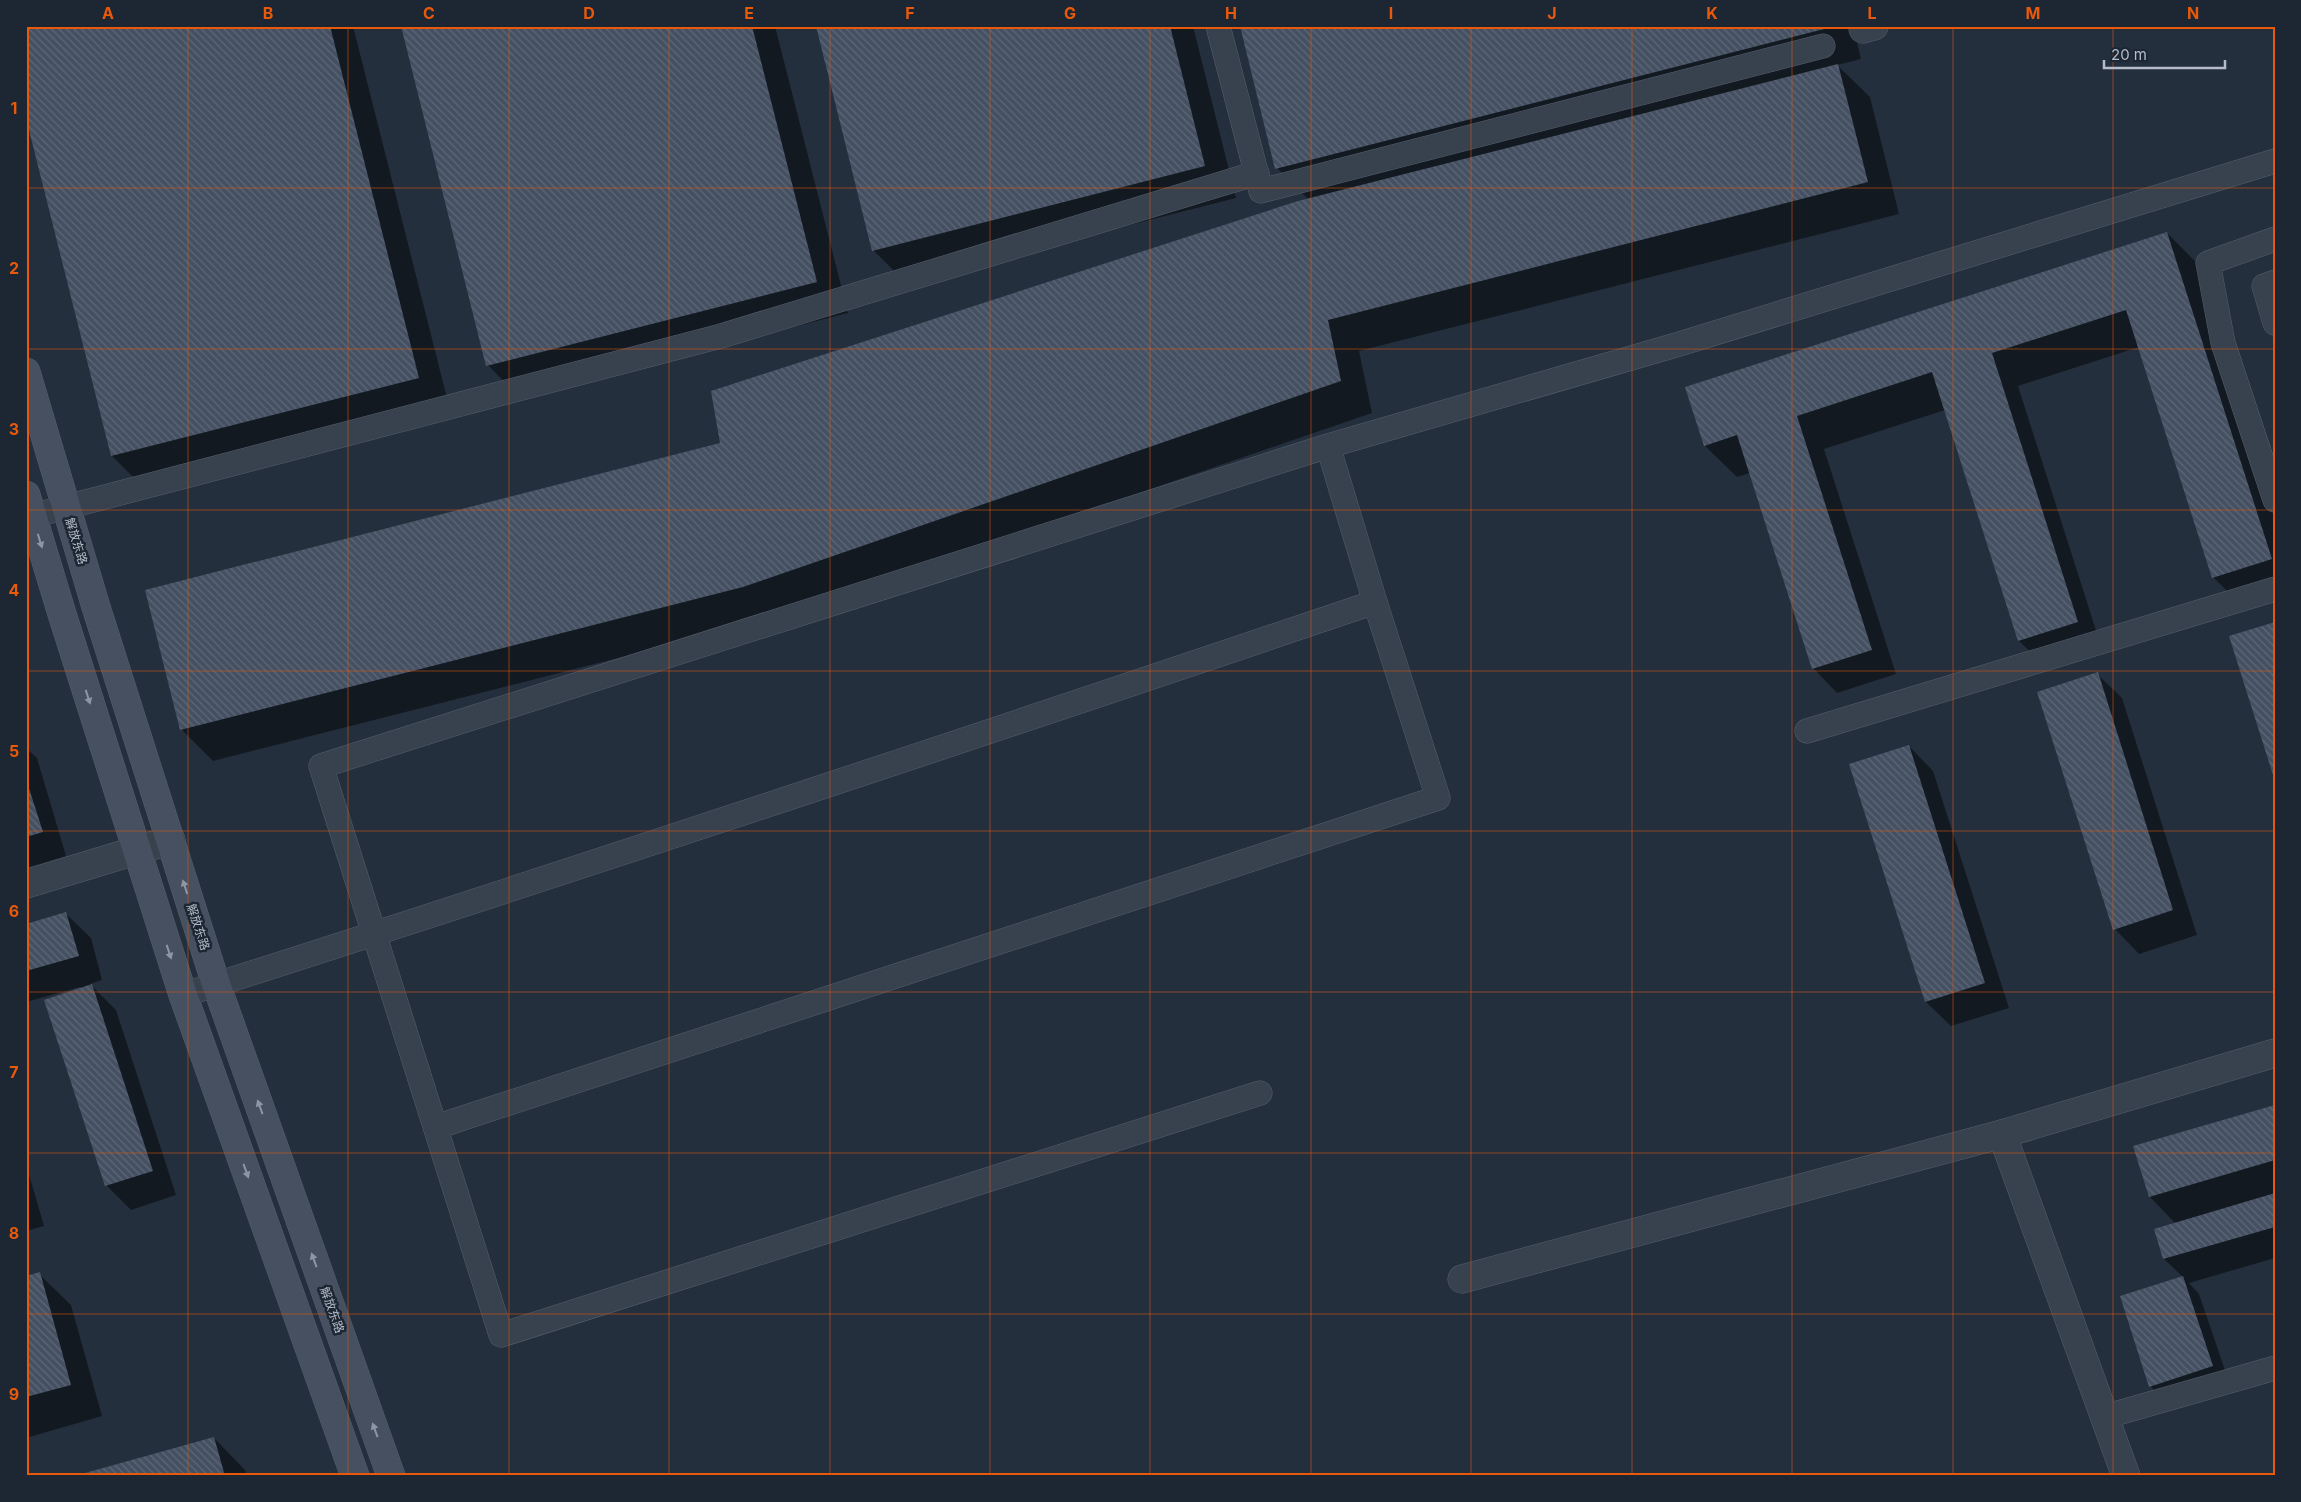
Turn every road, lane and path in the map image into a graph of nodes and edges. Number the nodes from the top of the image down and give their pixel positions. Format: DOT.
graph roads {
  1 [pos="1218,26"];
  2 [pos="1823,46"];
  3 [pos="2275,161"];
  4 [pos="1257,173"];
  5 [pos="2275,239"];
  6 [pos="2275,282"];
  7 [pos="2275,323"];
  8 [pos="26,372"];
  9 [pos="1328,446"];
  10 [pos="2275,500"];
  11 [pos="29,505"];
  12 [pos="66,507"];
  13 [pos="2275,589"];
  14 [pos="1375,602"];
  15 [pos="1807,731"];
  16 [pos="170,840"];
  17 [pos="137,850"];
  18 [pos="26,884"];
  19 [pos="375,935"];
  20 [pos="216,984"];
  21 [pos="183,995"];
  22 [pos="2275,1054"];
  23 [pos="1260,1093"];
  24 [pos="436,1127"];
  25 [pos="2002,1134"];
  26 [pos="1462,1279"];
  27 [pos="2275,1368"];
  28 [pos="2104,1417"];
  29 [pos="355,1476"];
  30 [pos="391,1476"];
  31 [pos="2126,1476"];
  1 -- 4 [label="lane"];
  2 -- 4 [label="lane"];
  3 -- 9 [label="lane"];
  4 -- 12 [label="lane"];
  5 -- 10 [label="lane"];
  6 -- 7 [label="lane"];
  8 -- 12 [label="street, 解放东路"];
  9 -- 14 [label="lane"];
  9 -- 19 [label="lane"];
  11 -- 12 [label="lane"];
  11 -- 17 [label="street, one-way"];
  12 -- 16 [label="street, 解放东路"];
  13 -- 15 [label="lane"];
  14 -- 19 [label="lane"];
  14 -- 24 [label="lane"];
  16 -- 17 [label="street"];
  20 -- 16 [label="street, 解放东路, one-way"];
  17 -- 18 [label="street"];
  17 -- 21 [label="street, one-way"];
  19 -- 20 [label="lane"];
  19 -- 24 [label="lane"];
  20 -- 21 [label="lane"];
  30 -- 20 [label="street, 解放东路, one-way"];
  21 -- 29 [label="street, one-way"];
  22 -- 25 [label="street"];
  23 -- 24 [label="lane"];
  25 -- 26 [label="street"];
  25 -- 28 [label="street"];
  27 -- 28 [label="lane"];
  28 -- 31 [label="street"];
}
